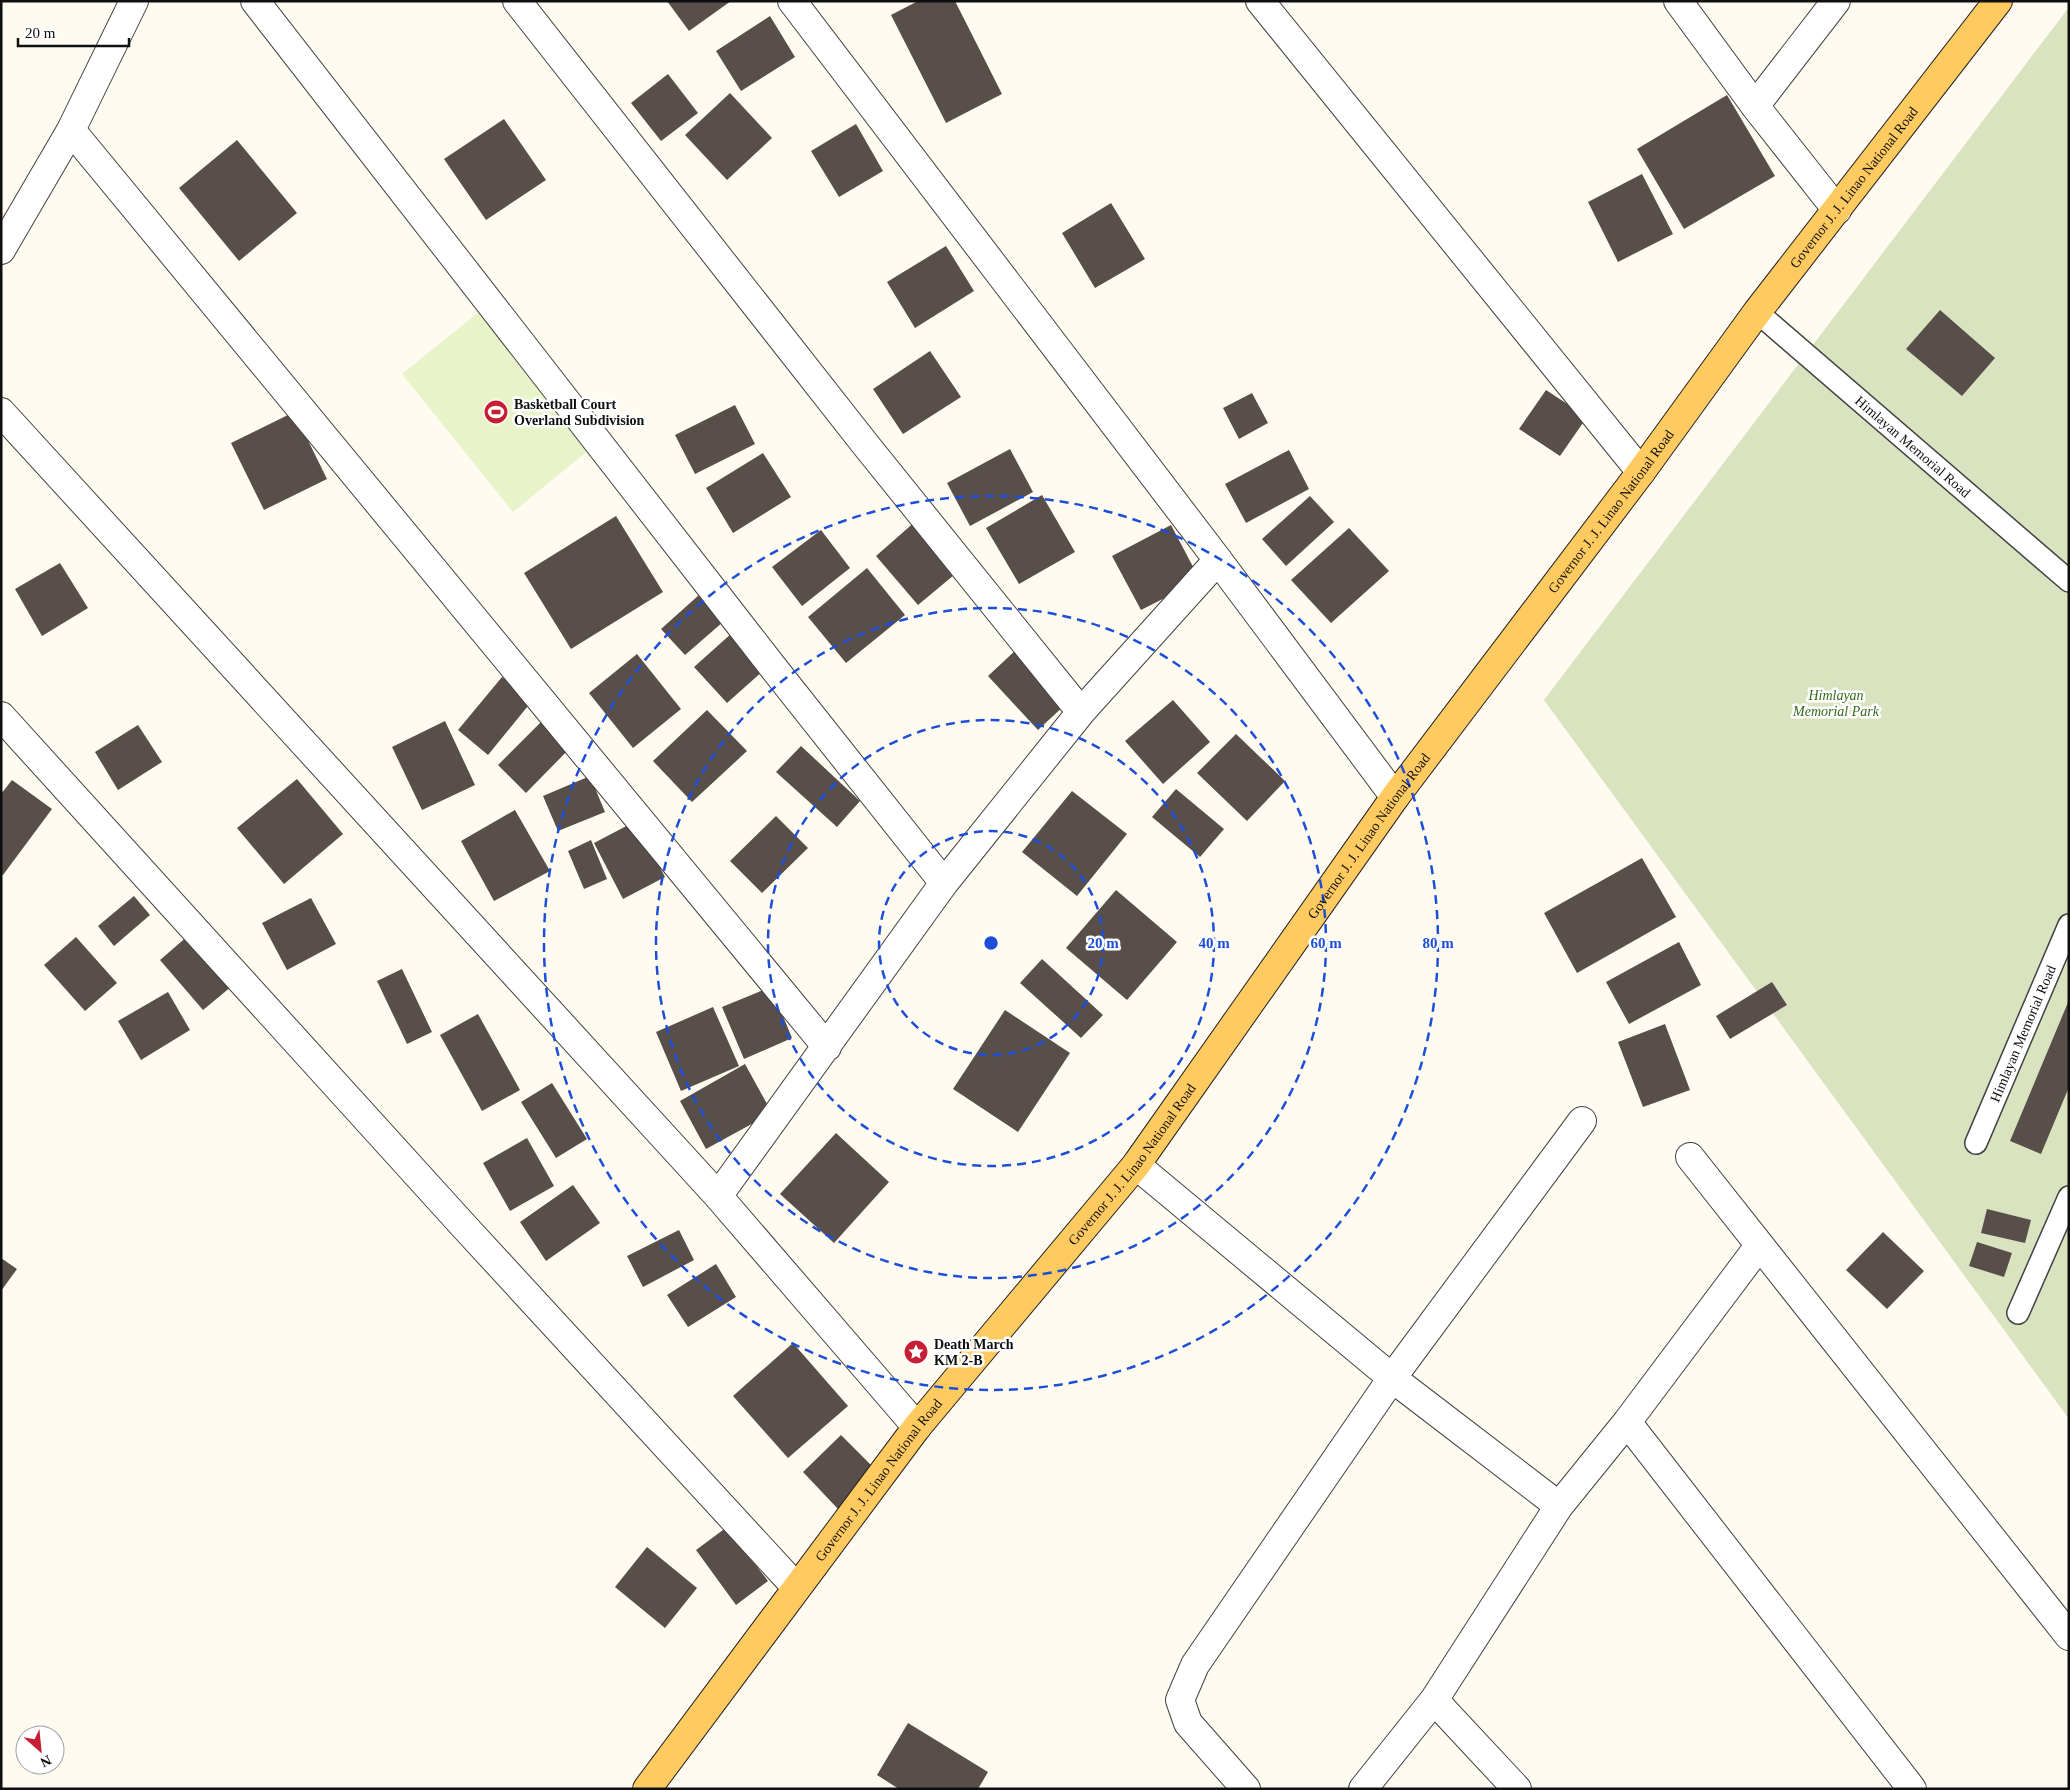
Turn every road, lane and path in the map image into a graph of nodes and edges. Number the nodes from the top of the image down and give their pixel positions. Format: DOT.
graph roads {
  1 [pos="134,1"];
  2 [pos="255,1"];
  3 [pos="517,1"];
  4 [pos="792,1"];
  5 [pos="1260,1"];
  6 [pos="1678,1"];
  7 [pos="1836,1"];
  8 [pos="1998,1"];
  9 [pos="1755,106"];
  10 [pos="71,130"];
  11 [pos="1837,210"];
  12 [pos="1,250"];
  13 [pos="1757,312"];
  14 [pos="1,412"];
  15 [pos="1641,472"];
  16 [pos="1218,560"];
  17 [pos="2069,581"];
  18 [pos="1081,712"];
  19 [pos="1,716"];
  20 [pos="1395,797"];
  21 [pos="944,883"];
  22 [pos="2069,925"];
  23 [pos="827,1047"];
  24 [pos="1582,1121"];
  25 [pos="1976,1143"];
  26 [pos="1690,1158"];
  27 [pos="1136,1165"];
  28 [pos="718,1196"];
  29 [pos="2069,1197"];
  30 [pos="1758,1246"];
  31 [pos="2018,1314"];
  32 [pos="1392,1378"];
  33 [pos="1627,1422"];
  34 [pos="917,1427"];
  35 [pos="1559,1506"];
  36 [pos="796,1587"];
  37 [pos="2069,1636"];
  38 [pos="1434,1700"];
  39 [pos="647,1789"];
  40 [pos="1246,1789"];
  41 [pos="1363,1789"];
  42 [pos="1517,1789"];
  43 [pos="1912,1789"];
  1 -- 10 [label="street"];
  2 -- 21 [label="street"];
  3 -- 18 [label="street"];
  4 -- 16 [label="street"];
  5 -- 15 [label="street"];
  6 -- 9 [label="street"];
  7 -- 9 [label="street"];
  8 -- 11 [label="main road, Governor J. J. Linao National Road"];
  9 -- 11 [label="street"];
  10 -- 12 [label="street"];
  10 -- 23 [label="street"];
  11 -- 13 [label="main road, Governor J. J. Linao National Road"];
  13 -- 15 [label="main road, Governor J. J. Linao National Road"];
  13 -- 17 [label="lane, Himlayan Memorial Road"];
  14 -- 28 [label="street"];
  15 -- 20 [label="main road, Governor J. J. Linao National Road"];
  16 -- 18 [label="street"];
  16 -- 20 [label="street"];
  18 -- 21 [label="street"];
  19 -- 36 [label="street"];
  20 -- 27 [label="main road, Governor J. J. Linao National Road"];
  21 -- 23 [label="street"];
  22 -- 25 [label="lane, Himlayan Memorial Road"];
  23 -- 28 [label="street"];
  24 -- 32 [label="street"];
  26 -- 30 [label="street"];
  27 -- 32 [label="street"];
  27 -- 34 [label="main road, Governor J. J. Linao National Road"];
  28 -- 34 [label="street"];
  29 -- 31 [label="lane"];
  30 -- 33 [label="street"];
  30 -- 37 [label="street"];
  32 -- 35 [label="street"];
  32 -- 40 [label="street"];
  33 -- 35 [label="street"];
  33 -- 43 [label="street"];
  34 -- 36 [label="main road, Governor J. J. Linao National Road"];
  35 -- 38 [label="street"];
  36 -- 39 [label="main road, Governor J. J. Linao National Road"];
  38 -- 41 [label="street"];
  38 -- 42 [label="street"];
}
